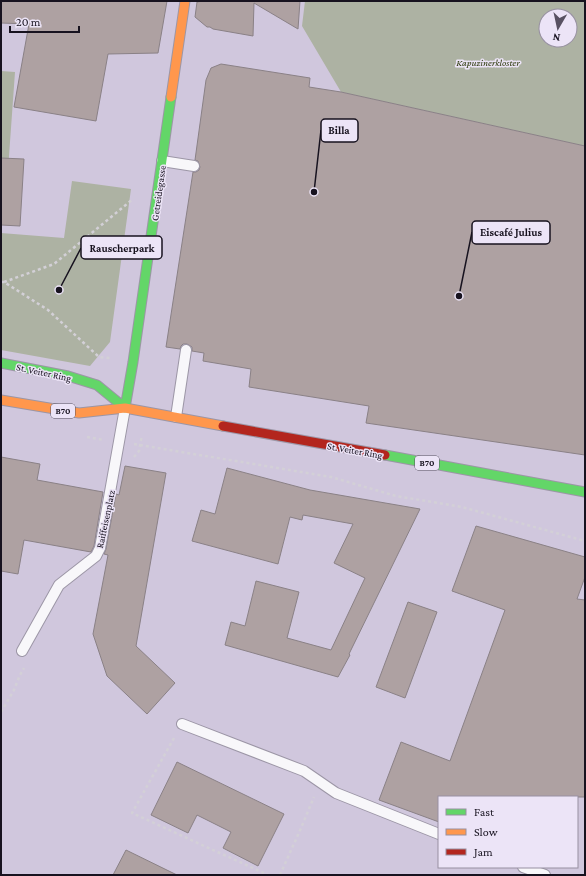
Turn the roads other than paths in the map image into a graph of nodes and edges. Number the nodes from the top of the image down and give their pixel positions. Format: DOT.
graph roads {
  1 [pos="186,1"];
  2 [pos="162,161"];
  3 [pos="194,166"];
  4 [pos="186,350"];
  5 [pos="1,363"];
  6 [pos="1,400"];
  7 [pos="126,408"];
  8 [pos="176,417"];
  9 [pos="585,492"];
  10 [pos="22,651"];
  11 [pos="182,724"];
  12 [pos="438,834"];
  13 [pos="525,868"];
  14 [pos="545,875"];
  1 -- 2 [label="main road, Getreidegasse"];
  2 -- 3 [label="lane"];
  2 -- 7 [label="main road, Getreidegasse"];
  4 -- 8 [label="lane"];
  5 -- 7 [label="main road, St. Veiter Ring / B70"];
  6 -- 7 [label="main road, St. Veiter Ring / B70"];
  7 -- 8 [label="main road, St. Veiter Ring / B70"];
  7 -- 10 [label="lane, Raiffeisenplatz"];
  8 -- 9 [label="main road, St. Veiter Ring / B70"];
  11 -- 12 [label="lane"];
  13 -- 14 [label="lane"];
}
